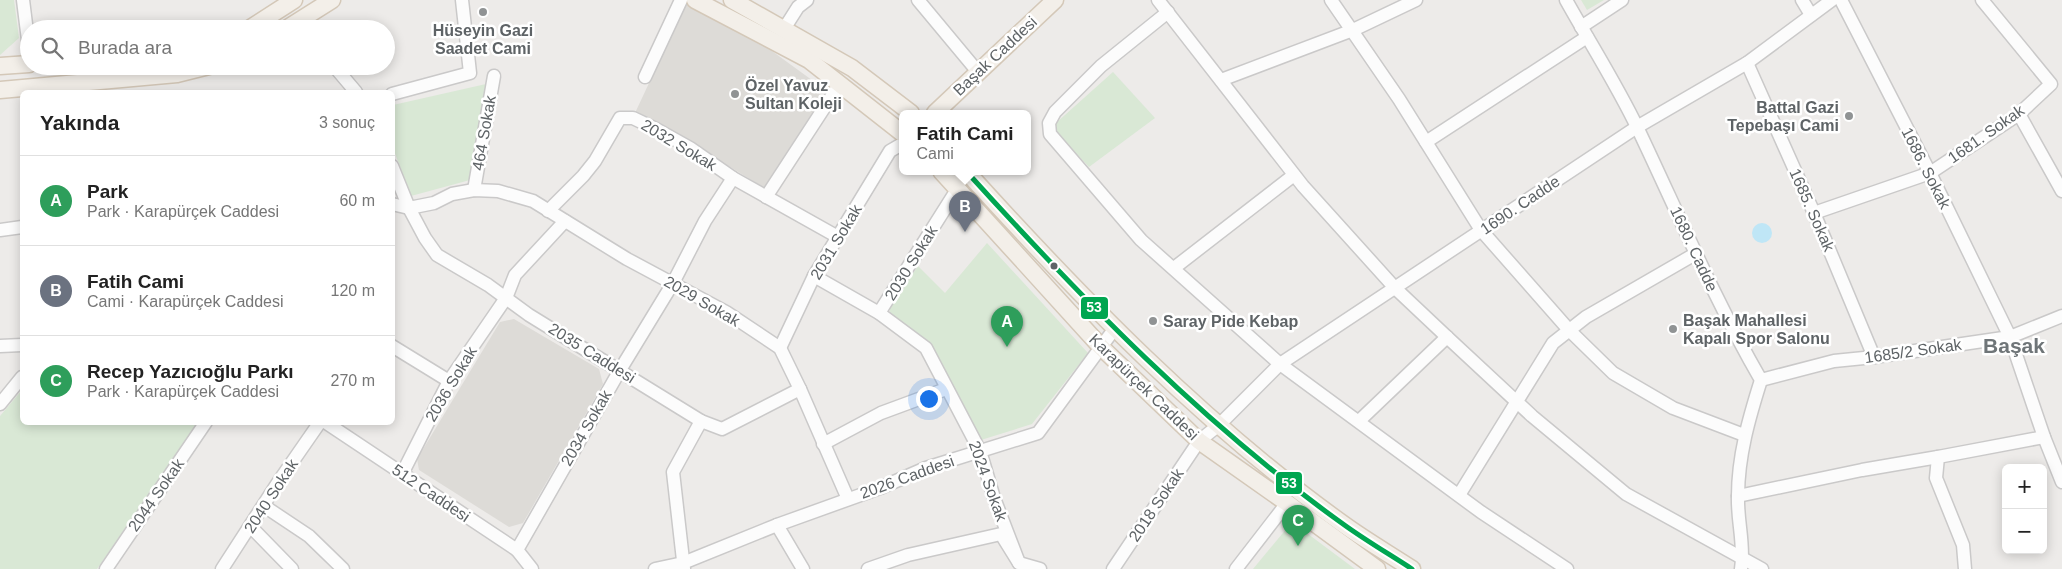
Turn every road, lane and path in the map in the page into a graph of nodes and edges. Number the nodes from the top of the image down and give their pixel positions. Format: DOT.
graph roads {
  1 [pos="23,0"];
  2 [pos="332,0"];
  3 [pos="462,0"];
  4 [pos="680,0"];
  5 [pos="695,0"];
  6 [pos="732,0"];
  7 [pos="807,0"];
  8 [pos="918,0"];
  9 [pos="1055,0"];
  10 [pos="1158,0"];
  11 [pos="1331,0"];
  12 [pos="1416,0"];
  13 [pos="1566,0"];
  14 [pos="1622,0"];
  15 [pos="1802,0"];
  16 [pos="1832,0"];
  17 [pos="1841,0"];
  18 [pos="1982,0"];
  19 [pos="286,2"];
  20 [pos="1168,12"];
  21 [pos="1811,15"];
  22 [pos="26,20"];
  23 [pos="261,20"];
  24 [pos="305,20"];
  25 [pos="784,29"];
  26 [pos="1353,30"];
  27 [pos="1584,32"];
  28 [pos="1747,63"];
  29 [pos="20,65"];
  30 [pos="0,66"];
  31 [pos="978,72"];
  32 [pos="170,75"];
  33 [pos="342,75"];
  34 [pos="494,76"];
  35 [pos="645,77"];
  36 [pos="1221,80"];
  37 [pos="840,84"];
  38 [pos="78,88"];
  39 [pos="0,90"];
  40 [pos="354,90"];
  41 [pos="395,93"];
  42 [pos="907,110"];
  43 [pos="938,110"];
  44 [pos="2020,114"];
  45 [pos="1638,127"];
  46 [pos="899,131"];
  47 [pos="1426,142"];
  48 [pos="899,146"];
  49 [pos="395,173"];
  50 [pos="1930,173"];
  51 [pos="945,175"];
  52 [pos="970,175"];
  53 [pos="1294,175"];
  54 [pos="733,178"];
  55 [pos="958,188"];
  56 [pos="474,190"];
  57 [pos="2062,191"];
  58 [pos="766,196"];
  59 [pos="395,205"];
  60 [pos="409,208"];
  61 [pos="548,211"];
  62 [pos="1814,214"];
  63 [pos="565,221"];
  64 [pos="20,228"];
  65 [pos="0,230"];
  66 [pos="1481,230"];
  67 [pos="838,237"];
  68 [pos="1695,254"];
  69 [pos="1174,268"];
  70 [pos="814,276"];
  71 [pos="673,283"];
  72 [pos="1395,288"];
  73 [pos="506,298"];
  74 [pos="879,312"];
  75 [pos="2062,316"];
  76 [pos="1115,328"];
  77 [pos="1569,330"];
  78 [pos="1447,337"];
  79 [pos="2010,337"];
  80 [pos="20,345"];
  81 [pos="0,346"];
  82 [pos="1101,347"];
  83 [pos="395,348"];
  84 [pos="780,348"];
  85 [pos="1874,357"];
  86 [pos="1280,364"];
  87 [pos="620,370"];
  88 [pos="20,379"];
  89 [pos="1761,380"];
  90 [pos="449,381"];
  91 [pos="800,389"];
  92 [pos="946,389"];
  93 [pos="1516,402"];
  94 [pos="0,404"];
  95 [pos="701,421"];
  96 [pos="1359,421"];
  97 [pos="204,425"];
  98 [pos="318,425"];
  99 [pos="328,425"];
  100 [pos="1219,425"];
  101 [pos="1744,435"];
  102 [pos="2044,437"];
  103 [pos="1199,441"];
  104 [pos="824,444"];
  105 [pos="980,451"];
  106 [pos="1938,458"];
  107 [pos="2058,460"];
  108 [pos="402,474"];
  109 [pos="2062,482"];
  110 [pos="1459,495"];
  111 [pos="1738,496"];
  112 [pos="848,499"];
  113 [pos="1287,502"];
  114 [pos="264,506"];
  115 [pos="776,525"];
  116 [pos="251,527"];
  117 [pos="517,550"];
  118 [pos="903,563"];
  119 [pos="1742,564"];
  120 [pos="683,566"];
  121 [pos="1014,566"];
  122 [pos="106,569"];
  123 [pos="222,569"];
  124 [pos="292,569"];
  125 [pos="343,569"];
  126 [pos="532,569"];
  127 [pos="655,569"];
  128 [pos="803,569"];
  129 [pos="868,569"];
  130 [pos="1040,569"];
  131 [pos="1113,569"];
  132 [pos="1236,569"];
  133 [pos="1377,569"];
  134 [pos="1412,569"];
  135 [pos="1567,569"];
  136 [pos="1762,569"];
  137 [pos="1965,569"];
  1 -- 22 [label="street"];
  2 -- 24 [label="main road"];
  3 -- 41 [label="street"];
  4 -- 35 [label="street"];
  5 -- 37 [label="main road"];
  6 -- 25 [label="main road"];
  7 -- 25 [label="street"];
  8 -- 31 [label="street"];
  9 -- 31 [label="main road, Başak Caddesi"];
  10 -- 20 [label="street"];
  11 -- 26 [label="street"];
  12 -- 26 [label="street"];
  13 -- 27 [label="street, 1680. Cadde"];
  14 -- 27 [label="street"];
  15 -- 21 [label="street"];
  16 -- 21 [label="street, 1690. Cadde"];
  17 -- 50 [label="street, 1686. Sokak"];
  18 -- 44 [label="street, 1681. Sokak"];
  19 -- 23 [label="main road"];
  20 -- 36 [label="street"];
  20 -- 69 [label="street"];
  21 -- 28 [label="street, 1690. Cadde"];
  25 -- 42 [label="main road"];
  26 -- 36 [label="street"];
  26 -- 47 [label="street"];
  27 -- 45 [label="street, 1680. Cadde"];
  27 -- 47 [label="street"];
  28 -- 45 [label="street, 1690. Cadde"];
  28 -- 62 [label="street, 1685. Sokak"];
  29 -- 30 [label="main road"];
  31 -- 43 [label="main road, Başak Caddesi"];
  32 -- 38 [label="main road"];
  33 -- 40 [label="street"];
  34 -- 56 [label="street, 464 Sokak"];
  36 -- 53 [label="street"];
  37 -- 46 [label="main road"];
  37 -- 58 [label="street"];
  38 -- 39 [label="main road"];
  44 -- 50 [label="street, 1681. Sokak"];
  44 -- 57 [label="street"];
  45 -- 66 [label="street, 1690. Cadde"];
  45 -- 68 [label="street, 1680. Cadde"];
  47 -- 66 [label="street"];
  48 -- 67 [label="street, 2031 Sokak"];
  49 -- 60 [label="street, 2035 Caddesi"];
  50 -- 62 [label="street, 1681. Sokak"];
  50 -- 79 [label="street, 1686. Sokak"];
  51 -- 55 [label="main road, Karapürçek Caddesi"];
  52 -- 76 [label="main road, Karapürçek Caddesi"];
  53 -- 69 [label="street"];
  53 -- 72 [label="street"];
  54 -- 58 [label="street, 2032 Sokak"];
  54 -- 61 [label="street, 2032 Sokak"];
  54 -- 71 [label="street, 2034 Sokak"];
  55 -- 74 [label="street, 2030 Sokak"];
  55 -- 82 [label="main road, Karapürçek Caddesi"];
  56 -- 60 [label="street, 2029 Sokak"];
  56 -- 61 [label="street, 2029 Sokak"];
  58 -- 67 [label="street, 2032 Sokak"];
  59 -- 60 [label="street"];
  60 -- 73 [label="street, 2035 Caddesi"];
  61 -- 63 [label="street, 2029 Sokak"];
  62 -- 85 [label="street, 1685. Sokak"];
  63 -- 71 [label="street, 2029 Sokak"];
  63 -- 73 [label="street"];
  64 -- 65 [label="street"];
  66 -- 72 [label="street, 1690. Cadde"];
  66 -- 77 [label="street"];
  67 -- 70 [label="street, 2031 Sokak"];
  68 -- 77 [label="street"];
  68 -- 89 [label="street, 1680. Cadde"];
  69 -- 86 [label="street"];
  70 -- 74 [label="street, 2024 Sokak"];
  70 -- 84 [label="street, 2031 Sokak"];
  71 -- 84 [label="street, 2029 Sokak"];
  71 -- 87 [label="street, 2034 Sokak"];
  72 -- 78 [label="street"];
  72 -- 86 [label="street, 1690. Cadde"];
  73 -- 87 [label="street, 2035 Caddesi"];
  73 -- 90 [label="street, 2036 Sokak"];
  74 -- 92 [label="street, 2024 Sokak"];
  75 -- 79 [label="street, 1685/2 Sokak"];
  76 -- 82 [label="street, 2026 Caddesi"];
  76 -- 100 [label="main road, Karapürçek Caddesi"];
  77 -- 93 [label="street"];
  77 -- 101 [label="street"];
  78 -- 93 [label="street"];
  78 -- 96 [label="street"];
  79 -- 85 [label="street, 1685/2 Sokak"];
  79 -- 102 [label="street, 1686. Sokak"];
  80 -- 81 [label="street"];
  82 -- 103 [label="main road, Karapürçek Caddesi"];
  82 -- 105 [label="street, 2026 Caddesi"];
  83 -- 90 [label="street"];
  84 -- 91 [label="street"];
  85 -- 89 [label="street, 1685/2 Sokak"];
  86 -- 96 [label="street"];
  86 -- 100 [label="street, 1690. Cadde"];
  87 -- 95 [label="street, 2035 Caddesi"];
  87 -- 117 [label="street, 2034 Sokak"];
  88 -- 94 [label="street"];
  89 -- 101 [label="street"];
  90 -- 108 [label="street, 2036 Sokak"];
  91 -- 95 [label="street, 2035 Caddesi"];
  91 -- 104 [label="street"];
  92 -- 104 [label="street"];
  92 -- 105 [label="street, 2024 Sokak"];
  93 -- 110 [label="street"];
  93 -- 119 [label="street"];
  95 -- 120 [label="street"];
  96 -- 110 [label="street"];
  97 -- 122 [label="street, 2044 Sokak"];
  98 -- 114 [label="street, 2040 Sokak"];
  99 -- 108 [label="street, 512 Caddesi"];
  100 -- 103 [label="street, 2018 Sokak"];
  100 -- 134 [label="main road, Karapürçek Caddesi"];
  101 -- 111 [label="street"];
  102 -- 106 [label="street"];
  102 -- 107 [label="street, 1686. Sokak"];
  103 -- 113 [label="main road, Karapürçek Caddesi"];
  103 -- 131 [label="street, 2018 Sokak"];
  104 -- 112 [label="street"];
  105 -- 112 [label="street, 2026 Caddesi"];
  105 -- 121 [label="street, 2024 Sokak"];
  106 -- 111 [label="street"];
  106 -- 137 [label="street"];
  107 -- 109 [label="street, 1686. Sokak"];
  108 -- 117 [label="street, 512 Caddesi"];
  110 -- 135 [label="street"];
  111 -- 119 [label="street"];
  112 -- 115 [label="street, 2026 Caddesi"];
  113 -- 132 [label="street"];
  113 -- 133 [label="main road, Karapürçek Caddesi"];
  114 -- 116 [label="street, 2040 Sokak"];
  114 -- 125 [label="street"];
  115 -- 120 [label="street, 2026 Caddesi"];
  115 -- 128 [label="street"];
  116 -- 123 [label="street, 2040 Sokak"];
  116 -- 124 [label="street"];
  117 -- 126 [label="street, 512 Caddesi"];
  118 -- 121 [label="street"];
  118 -- 129 [label="street"];
  119 -- 136 [label="street"];
  120 -- 127 [label="street, 2026 Caddesi"];
  121 -- 130 [label="street"];
}
